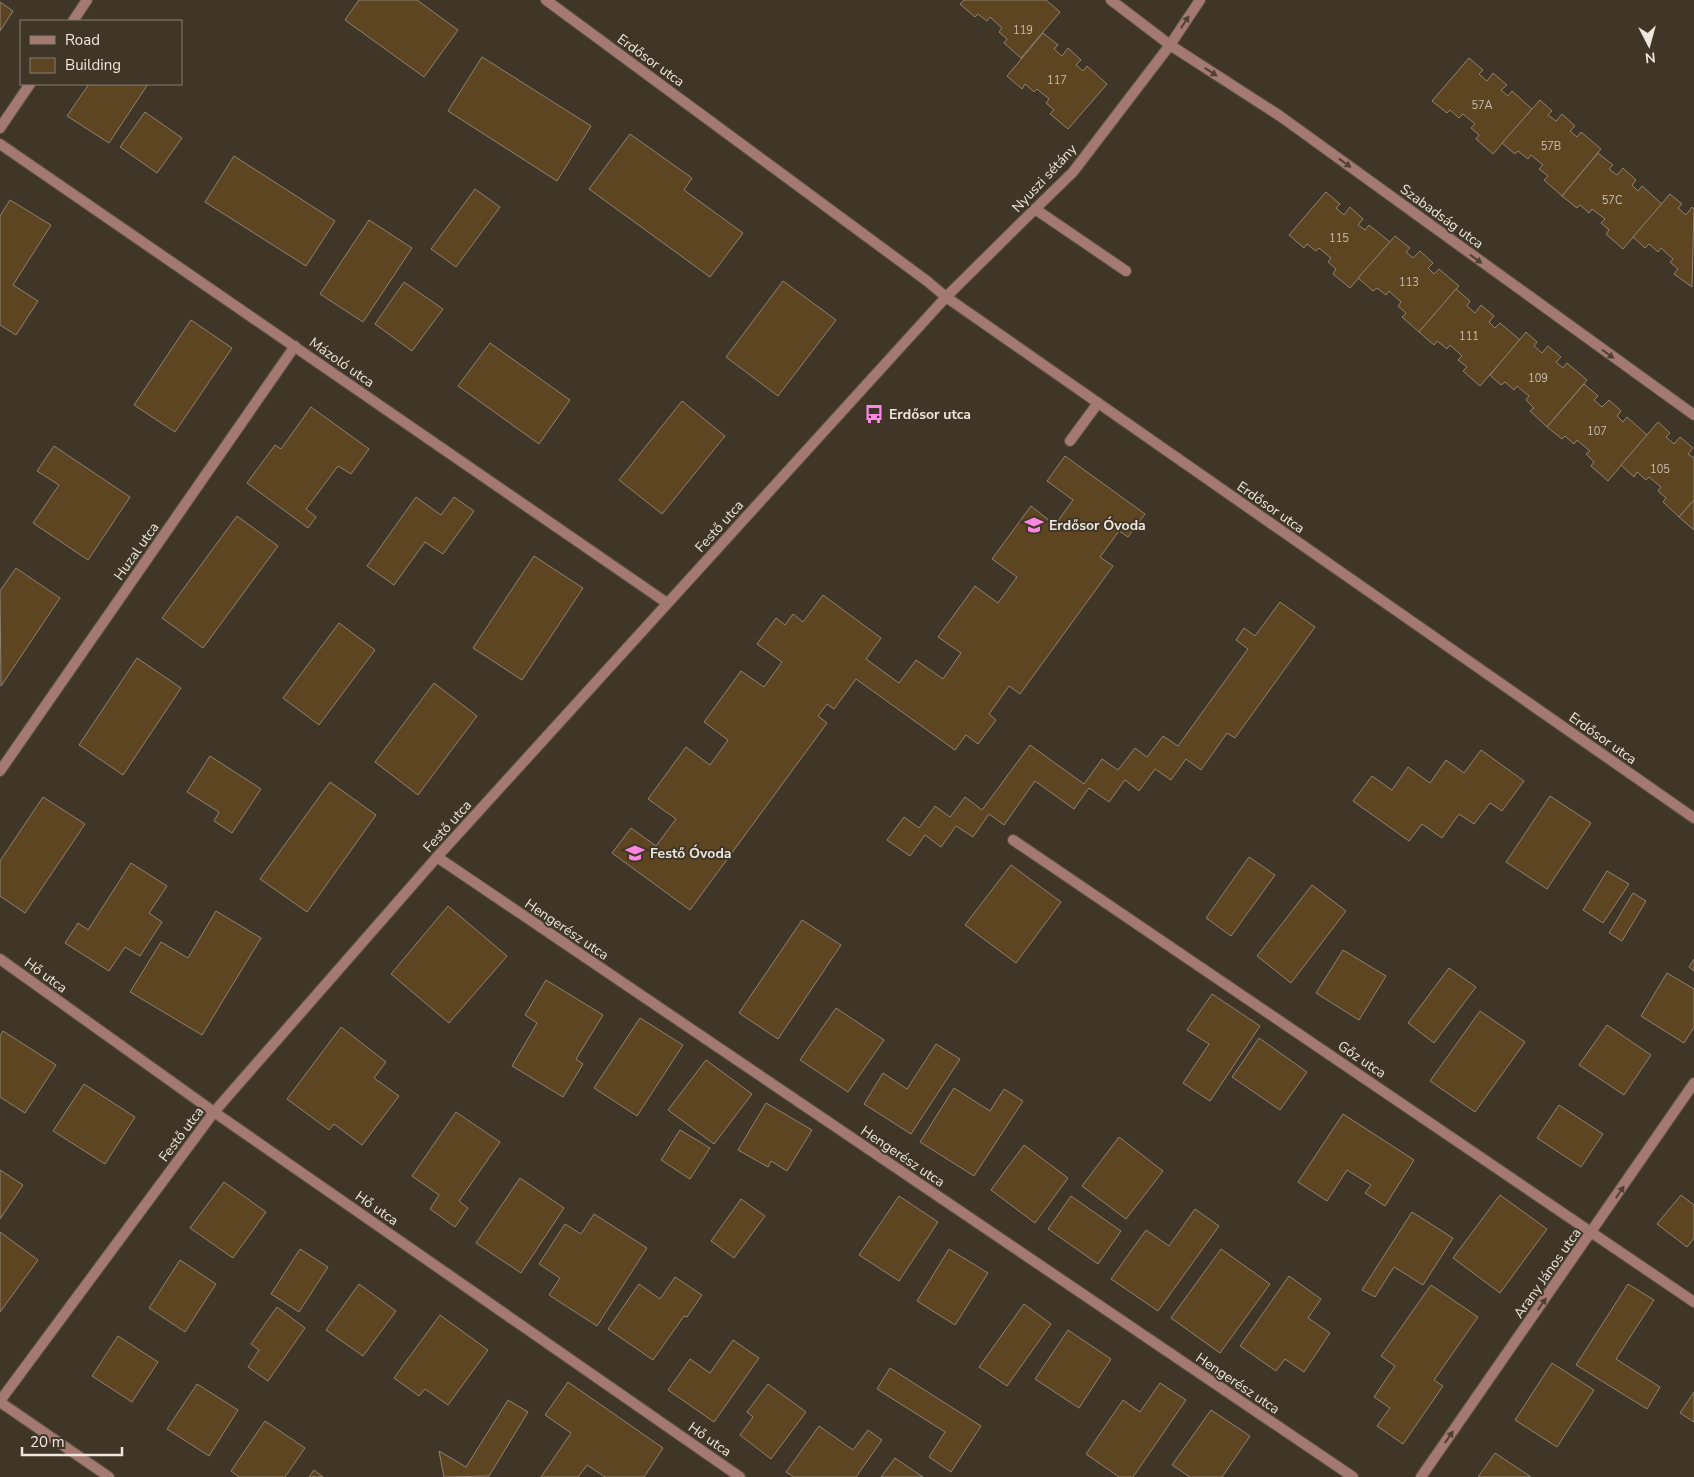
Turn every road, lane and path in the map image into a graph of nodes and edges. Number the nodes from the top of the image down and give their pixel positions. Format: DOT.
graph roads {
  1 [pos="87,0"];
  2 [pos="546,0"];
  3 [pos="1111,0"];
  4 [pos="1200,0"];
  5 [pos="74,20"];
  6 [pos="1170,45"];
  7 [pos="29,85"];
  8 [pos="0,128"];
  9 [pos="0,144"];
  10 [pos="1035,209"];
  11 [pos="1126,271"];
  12 [pos="946,297"];
  13 [pos="295,346"];
  14 [pos="1098,402"];
  15 [pos="1694,416"];
  16 [pos="1070,441"];
  17 [pos="668,603"];
  18 [pos="0,771"];
  19 [pos="1694,818"];
  20 [pos="1013,840"];
  21 [pos="437,857"];
  22 [pos="0,959"];
  23 [pos="1694,1083"];
  24 [pos="214,1112"];
  25 [pos="1592,1232"];
  26 [pos="1694,1302"];
  27 [pos="0,1401"];
  28 [pos="110,1477"];
  29 [pos="740,1477"];
  30 [pos="1353,1477"];
  31 [pos="1421,1477"];
  1 -- 5 [label="street"];
  2 -- 12 [label="street, Erdősor utca"];
  3 -- 6 [label="street"];
  6 -- 4 [label="street, Nyuszi sétány, one-way"];
  6 -- 10 [label="street, Nyuszi sétány"];
  6 -- 15 [label="street, Szabadság utca, one-way"];
  7 -- 8 [label="street"];
  9 -- 13 [label="street, Mázoló utca"];
  10 -- 11 [label="street"];
  10 -- 12 [label="street, Nyuszi sétány"];
  12 -- 14 [label="street, Erdősor utca"];
  12 -- 17 [label="street, Festő utca"];
  13 -- 17 [label="street, Mázoló utca"];
  13 -- 18 [label="street, Huzal utca"];
  14 -- 16 [label="street"];
  14 -- 19 [label="street, Erdősor utca"];
  17 -- 21 [label="street, Festő utca"];
  20 -- 25 [label="street, Gőz utca"];
  21 -- 24 [label="street, Festő utca"];
  21 -- 30 [label="street, Hengerész utca"];
  22 -- 24 [label="street, Hő utca"];
  25 -- 23 [label="street, Arany János utca, one-way"];
  24 -- 27 [label="street, Festő utca"];
  24 -- 29 [label="street, Hő utca"];
  25 -- 26 [label="street, Gőz utca"];
  31 -- 25 [label="street, Arany János utca, one-way"];
  27 -- 28 [label="street"];
}
